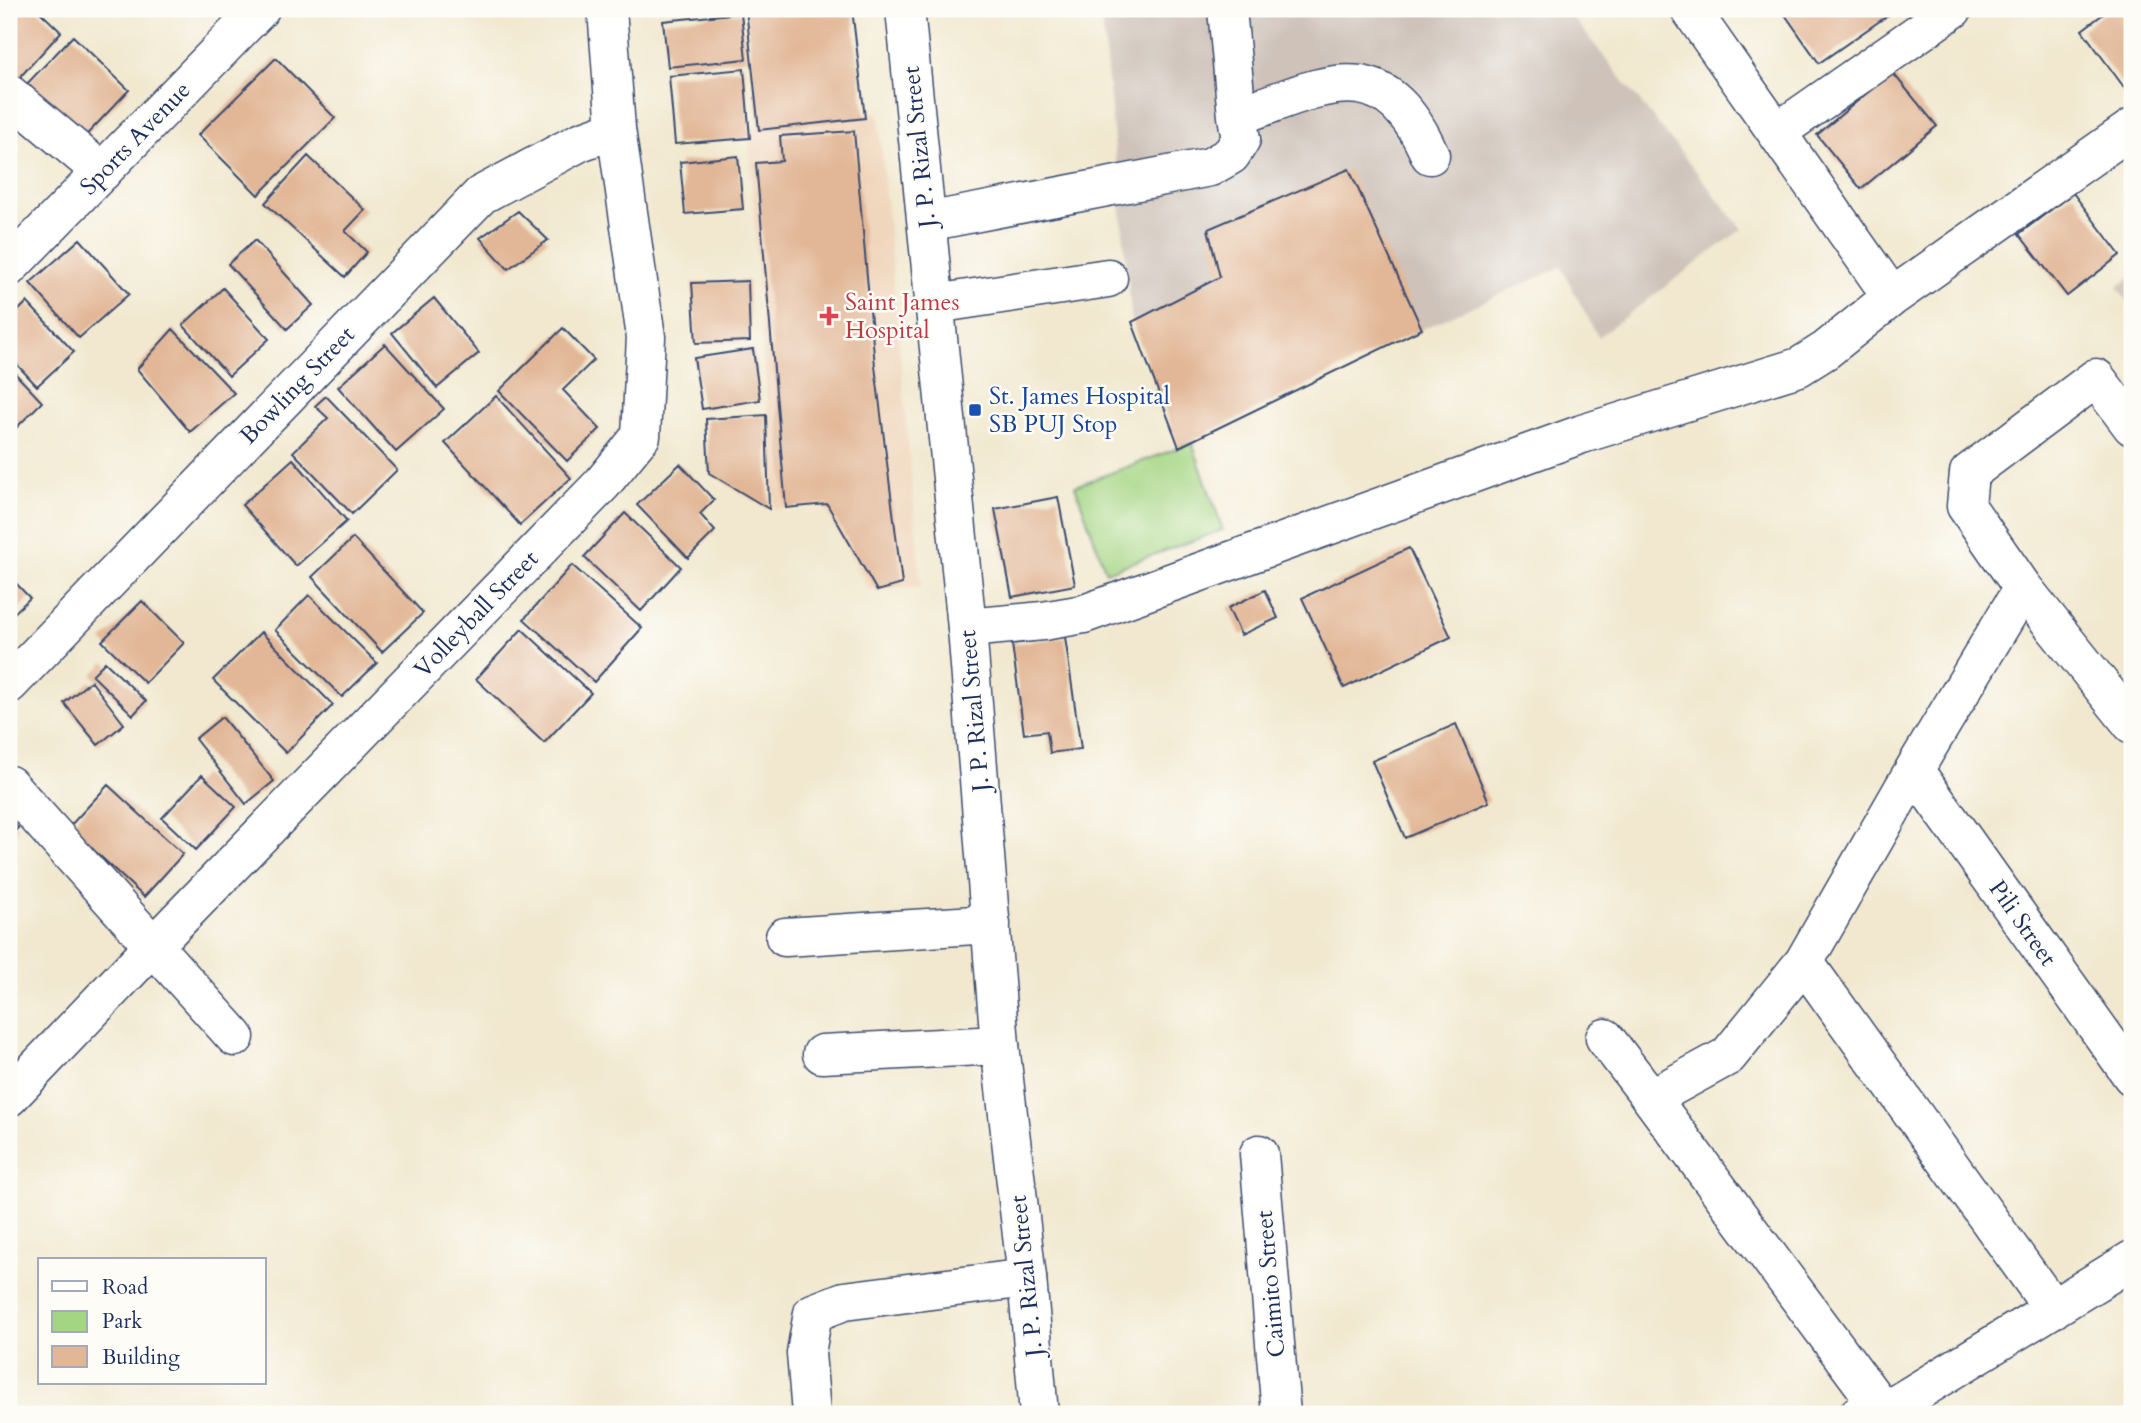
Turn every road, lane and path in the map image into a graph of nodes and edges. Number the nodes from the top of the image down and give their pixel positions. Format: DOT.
graph roads {
  1 [pos="260,9"];
  2 [pos="607,9"];
  3 [pos="905,9"];
  4 [pos="1227,9"];
  5 [pos="1690,9"];
  6 [pos="1953,9"];
  7 [pos="9,93"];
  8 [pos="1237,116"];
  9 [pos="2132,128"];
  10 [pos="616,129"];
  11 [pos="1777,132"];
  12 [pos="1430,155"];
  13 [pos="102,172"];
  14 [pos="927,222"];
  15 [pos="9,267"];
  16 [pos="1108,278"];
  17 [pos="1892,297"];
  18 [pos="936,304"];
  19 [pos="2132,426"];
  20 [pos="2023,588"];
  21 [pos="967,628"];
  22 [pos="9,684"];
  23 [pos="2132,724"];
  24 [pos="1914,770"];
  25 [pos="9,785"];
  26 [pos="991,924"];
  27 [pos="785,937"];
  28 [pos="153,946"];
  29 [pos="1804,962"];
  30 [pos="234,1037"];
  31 [pos="1605,1038"];
  32 [pos="1000,1045"];
  33 [pos="822,1054"];
  34 [pos="2132,1076"];
  35 [pos="9,1097"];
  36 [pos="1651,1098"];
  37 [pos="1259,1154"];
  38 [pos="2132,1260"];
  39 [pos="1027,1278"];
  40 [pos="2053,1309"];
  41 [pos="1871,1413"];
  42 [pos="811,1414"];
  43 [pos="1039,1414"];
  44 [pos="1281,1414"];
  1 -- 13 [label="street, Sports Avenue"];
  2 -- 10 [label="street, Volleyball Street"];
  3 -- 14 [label="street, J. P. Rizal Street"];
  4 -- 8 [label="street"];
  5 -- 11 [label="street"];
  6 -- 11 [label="street"];
  7 -- 13 [label="street"];
  8 -- 12 [label="street"];
  8 -- 14 [label="street"];
  9 -- 17 [label="street"];
  10 -- 22 [label="street, Bowling Street"];
  10 -- 28 [label="street, Volleyball Street"];
  11 -- 17 [label="street"];
  13 -- 15 [label="street, Sports Avenue"];
  14 -- 18 [label="street, J. P. Rizal Street"];
  16 -- 18 [label="street"];
  17 -- 21 [label="street"];
  18 -- 21 [label="street, J. P. Rizal Street"];
  19 -- 20 [label="street"];
  20 -- 23 [label="street"];
  20 -- 24 [label="street"];
  21 -- 26 [label="street, J. P. Rizal Street"];
  24 -- 29 [label="street"];
  24 -- 34 [label="street, Pili Street"];
  25 -- 28 [label="street"];
  26 -- 27 [label="street"];
  26 -- 32 [label="street, J. P. Rizal Street"];
  28 -- 30 [label="street"];
  28 -- 35 [label="street, Volleyball Street"];
  29 -- 36 [label="street"];
  29 -- 40 [label="street"];
  31 -- 36 [label="street"];
  32 -- 33 [label="street"];
  32 -- 39 [label="street, J. P. Rizal Street"];
  36 -- 41 [label="street"];
  37 -- 44 [label="street, Caimito Street"];
  38 -- 40 [label="street"];
  39 -- 42 [label="street"];
  39 -- 43 [label="street, J. P. Rizal Street"];
  40 -- 41 [label="street"];
}
